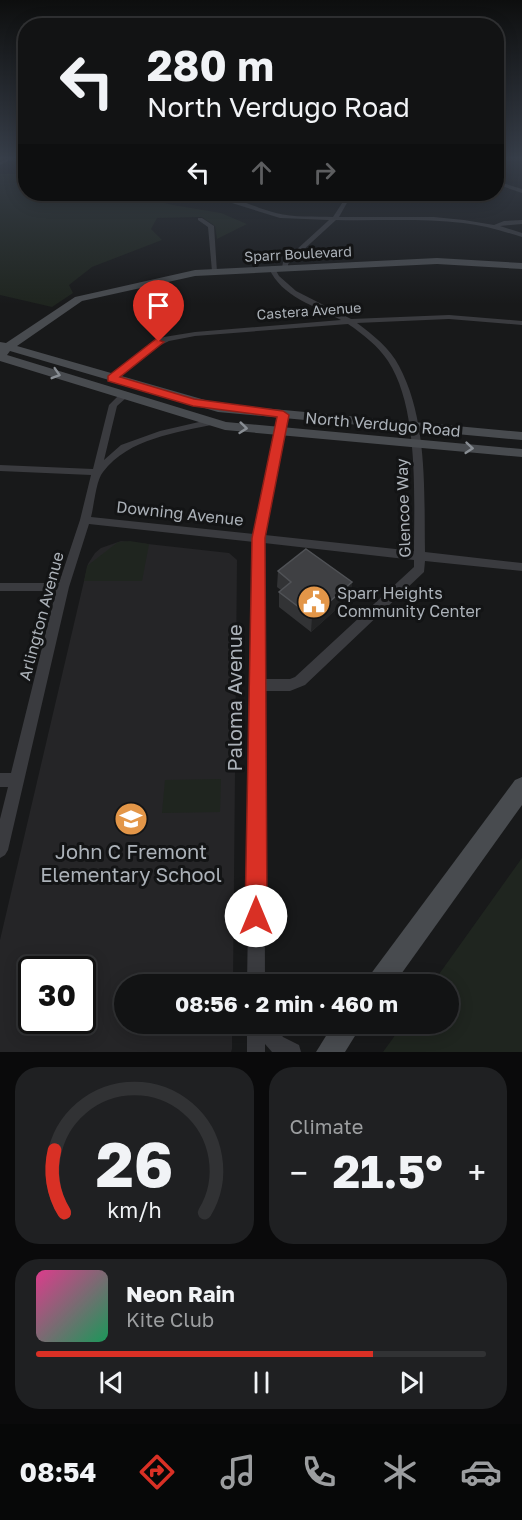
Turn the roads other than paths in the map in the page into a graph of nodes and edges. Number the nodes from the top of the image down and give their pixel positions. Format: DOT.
graph roads {
  1 [pos="250,206"];
  2 [pos="342,206"];
  3 [pos="334,218"];
  4 [pos="200,219"];
  5 [pos="522,222"];
  6 [pos="494,227"];
  7 [pos="522,235"];
  8 [pos="522,266"];
  9 [pos="272,268"];
  10 [pos="285,268"];
  11 [pos="215,271"];
  12 [pos="349,321"];
  13 [pos="522,323"];
  14 [pos="2,351"];
  15 [pos="112,378"];
  16 [pos="123,396"];
  17 [pos="283,415"];
  18 [pos="212,422"];
  19 [pos="414,428"];
  20 [pos="280,431"];
  21 [pos="522,436"];
  22 [pos="416,444"];
  23 [pos="522,453"];
  24 [pos="0,468"];
  25 [pos="97,472"];
  26 [pos="85,520"];
  27 [pos="258,538"];
  28 [pos="420,556"];
  29 [pos="522,567"];
  30 [pos="0,587"];
  31 [pos="63,587"];
  32 [pos="258,685"];
  33 [pos="0,780"];
  34 [pos="16,780"];
  35 [pos="522,787"];
  36 [pos="0,850"];
  37 [pos="256,974"];
  38 [pos="386,974"];
  39 [pos="256,1034"];
  40 [pos="269,1034"];
  41 [pos="342,1034"];
  42 [pos="256,1052"];
  43 [pos="292,1052"];
  44 [pos="329,1052"];
  1 -- 3 [label="street"];
  2 -- 3 [label="street"];
  3 -- 6 [label="street"];
  3 -- 10 [label="street"];
  4 -- 11 [label="street"];
  5 -- 6 [label="street"];
  6 -- 7 [label="street"];
  8 -- 10 [label="main road, Sparr Boulevard"];
  9 -- 10 [label="main road, Sparr Boulevard"];
  9 -- 11 [label="main road, Sparr Boulevard"];
  9 -- 12 [label="street, Glencoe Way"];
  11 -- 14 [label="main road, Sparr Boulevard"];
  12 -- 13 [label="street, Castera Avenue"];
  12 -- 15 [label="street, Castera Avenue"];
  12 -- 19 [label="street, Glencoe Way"];
  14 -- 15 [label="main road, North Verdugo Road"];
  14 -- 16 [label="main road, North Verdugo Road, one-way"];
  15 -- 17 [label="main road, North Verdugo Road"];
  16 -- 18 [label="main road, North Verdugo Road"];
  16 -- 25 [label="street, Arlington Avenue"];
  17 -- 19 [label="main road, North Verdugo Road"];
  17 -- 20 [label="street, Paloma Avenue"];
  18 -- 20 [label="main road, North Verdugo Road, one-way"];
  18 -- 25 [label="street"];
  19 -- 21 [label="main road, North Verdugo Road"];
  19 -- 22 [label="street, Glencoe Way"];
  20 -- 22 [label="main road, North Verdugo Road"];
  20 -- 27 [label="street, Paloma Avenue"];
  22 -- 23 [label="main road, North Verdugo Road, one-way"];
  22 -- 28 [label="street, Glencoe Way"];
  24 -- 25 [label="street"];
  25 -- 26 [label="street, Arlington Avenue"];
  26 -- 27 [label="street, Downing Avenue"];
  26 -- 31 [label="street, Arlington Avenue"];
  27 -- 28 [label="street, Downing Avenue"];
  27 -- 32 [label="street, Paloma Avenue"];
  28 -- 29 [label="street, Downing Avenue"];
  28 -- 32 [label="street, Glencoe Way"];
  30 -- 31 [label="street"];
  31 -- 34 [label="street, Arlington Avenue"];
  32 -- 37 [label="street, Paloma Avenue"];
  33 -- 34 [label="street"];
  34 -- 36 [label="street, Arlington Avenue"];
  35 -- 38 [label="main road"];
  39 -- 42 [label="street"];
  40 -- 43 [label="street"];
  41 -- 44 [label="main road"];
}
